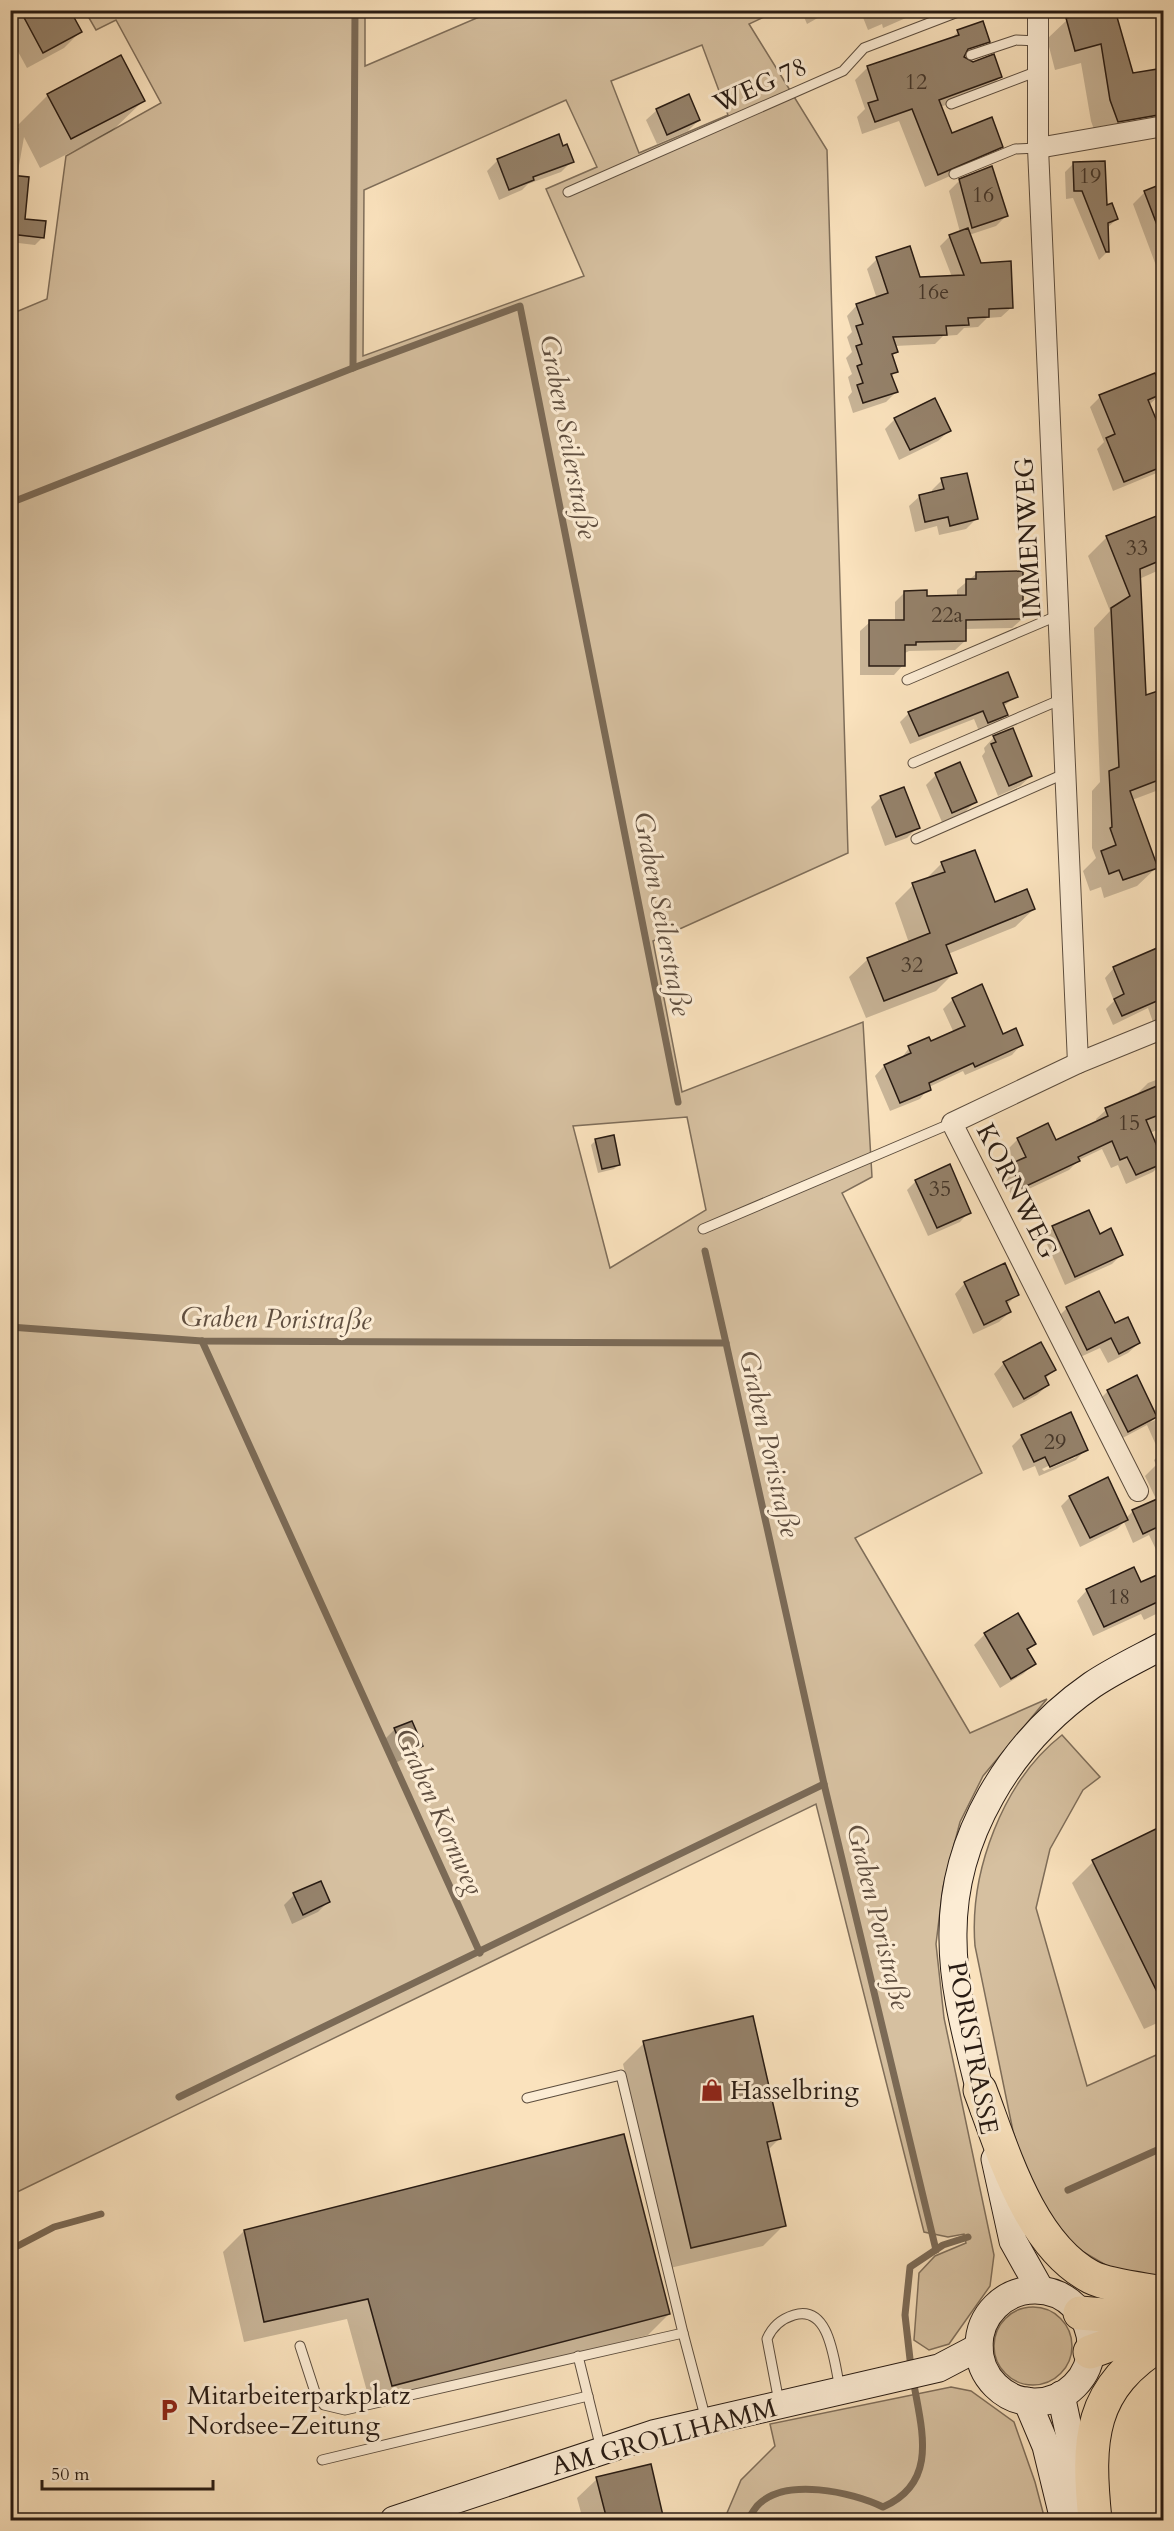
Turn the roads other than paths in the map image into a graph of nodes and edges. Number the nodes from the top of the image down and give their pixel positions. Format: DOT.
graph roads {
  1 [pos="963,10"];
  2 [pos="1038,10"];
  3 [pos="1038,41"];
  4 [pos="971,55"];
  5 [pos="1038,70"];
  6 [pos="951,104"];
  7 [pos="1164,126"];
  8 [pos="1038,148"];
  9 [pos="954,174"];
  10 [pos="568,192"];
  11 [pos="1059,615"];
  12 [pos="907,680"];
  13 [pos="1062,699"];
  14 [pos="913,763"];
  15 [pos="1066,773"];
  16 [pos="916,839"];
  17 [pos="1164,1028"];
  18 [pos="1078,1063"];
  19 [pos="952,1123"];
  20 [pos="703,1229"];
  21 [pos="1138,1491"];
  22 [pos="1164,1645"];
  23 [pos="980,2090"];
  24 [pos="527,2098"];
  25 [pos="1013,2241"];
  26 [pos="1040,2289"];
  27 [pos="1164,2293"];
  28 [pos="1008,2295"];
  29 [pos="1164,2306"];
  30 [pos="1080,2313"];
  31 [pos="1164,2325"];
  32 [pos="683,2333"];
  33 [pos="1164,2342"];
  34 [pos="300,2346"];
  35 [pos="1090,2352"];
  36 [pos="578,2356"];
  37 [pos="981,2358"];
  38 [pos="840,2391"];
  39 [pos="1061,2395"];
  40 [pos="588,2396"];
  41 [pos="1026,2401"];
  42 [pos="779,2405"];
  43 [pos="706,2422"];
  44 [pos="601,2449"];
  45 [pos="322,2460"];
  46 [pos="394,2520"];
  47 [pos="1064,2520"];
  48 [pos="1088,2520"];
  49 [pos="1095,2520"];
  1 -- 10 [label="lane, WEG 78"];
  2 -- 3 [label="street, IMMENWEG"];
  3 -- 4 [label="lane"];
  3 -- 5 [label="street, IMMENWEG"];
  5 -- 6 [label="lane"];
  5 -- 8 [label="street, IMMENWEG"];
  7 -- 8 [label="street"];
  8 -- 9 [label="lane"];
  8 -- 11 [label="street, IMMENWEG"];
  11 -- 12 [label="lane"];
  11 -- 13 [label="street, IMMENWEG"];
  13 -- 14 [label="lane"];
  13 -- 15 [label="street, IMMENWEG"];
  15 -- 16 [label="lane"];
  15 -- 18 [label="street, IMMENWEG"];
  17 -- 18 [label="street, KORNWEG"];
  18 -- 19 [label="street, KORNWEG"];
  19 -- 20 [label="lane"];
  19 -- 21 [label="street, KORNWEG"];
  22 -- 23 [label="main road, PORISTRASSE"];
  23 -- 25 [label="main road, PORISTRASSE"];
  23 -- 27 [label="highway"];
  24 -- 32 [label="lane"];
  25 -- 26 [label="main road, PORISTRASSE"];
  25 -- 28 [label="main road, PORISTRASSE"];
  26 -- 28 [label="main road"];
  26 -- 30 [label="main road"];
  28 -- 37 [label="main road"];
  29 -- 30 [label="highway"];
  30 -- 35 [label="main road"];
  31 -- 35 [label="highway"];
  32 -- 36 [label="lane"];
  32 -- 43 [label="lane"];
  33 -- 49 [label="highway"];
  34 -- 36 [label="lane"];
  35 -- 39 [label="main road"];
  36 -- 40 [label="lane"];
  37 -- 38 [label="main road, AM GROLLHAMM"];
  37 -- 41 [label="main road"];
  38 -- 42 [label="main road, AM GROLLHAMM"];
  38 -- 42 [label="lane"];
  39 -- 41 [label="main road"];
  39 -- 48 [label="main road"];
  40 -- 44 [label="lane"];
  40 -- 45 [label="lane"];
  41 -- 47 [label="main road"];
  42 -- 43 [label="main road, AM GROLLHAMM"];
  43 -- 44 [label="main road, AM GROLLHAMM"];
  44 -- 46 [label="main road, AM GROLLHAMM"];
}
